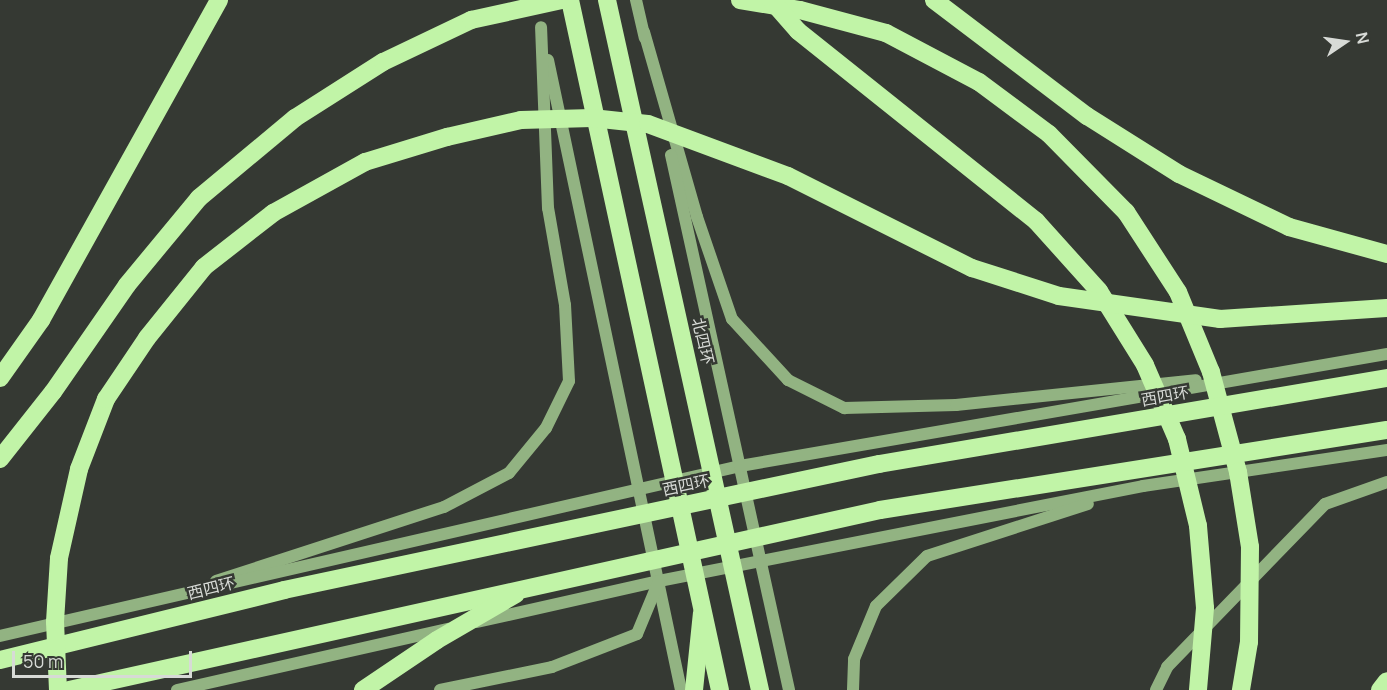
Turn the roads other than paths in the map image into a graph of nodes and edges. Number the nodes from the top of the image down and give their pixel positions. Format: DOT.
graph roads {
  1 [pos="219,0"];
  2 [pos="535,0"];
  3 [pos="562,0"];
  4 [pos="570,0"];
  5 [pos="607,0"];
  6 [pos="636,0"];
  7 [pos="740,0"];
  8 [pos="771,0"];
  9 [pos="934,0"];
  10 [pos="541,27"];
  11 [pos="644,32"];
  12 [pos="1387,254"];
  13 [pos="1387,308"];
  14 [pos="1387,354"];
  15 [pos="1302,369"];
  16 [pos="0,378"];
  17 [pos="1387,378"];
  18 [pos="1387,430"];
  19 [pos="1387,450"];
  20 [pos="0,459"];
  21 [pos="740,466"];
  22 [pos="1387,482"];
  23 [pos="1143,486"];
  24 [pos="641,491"];
  25 [pos="763,562"];
  26 [pos="659,581"];
  27 [pos="531,585"];
  28 [pos="163,599"];
  29 [pos="703,602"];
  30 [pos="0,636"];
  31 [pos="0,660"];
  32 [pos="1387,681"];
  33 [pos="58,690"];
  34 [pos="69,690"];
  35 [pos="177,690"];
  36 [pos="363,690"];
  37 [pos="440,690"];
  38 [pos="681,690"];
  39 [pos="694,690"];
  40 [pos="720,690"];
  41 [pos="760,690"];
  42 [pos="789,690"];
  43 [pos="853,690"];
  44 [pos="1156,690"];
  45 [pos="1198,690"];
  46 [pos="1241,690"];
  47 [pos="1380,690"];
  1 -- 16 [label="highway"];
  2 -- 10 [label="street"];
  3 -- 20 [label="highway, bridge"];
  4 -- 29 [label="highway, bridge"];
  5 -- 41 [label="highway, 北四环, bridge"];
  6 -- 11 [label="street"];
  7 -- 46 [label="highway, bridge"];
  8 -- 45 [label="highway, bridge"];
  9 -- 12 [label="highway"];
  10 -- 24 [label="street"];
  10 -- 28 [label="street"];
  11 -- 15 [label="street"];
  11 -- 21 [label="street"];
  13 -- 33 [label="highway, bridge"];
  14 -- 15 [label="street"];
  15 -- 21 [label="street"];
  17 -- 31 [label="highway, 西四环, bridge"];
  18 -- 27 [label="highway, bridge"];
  19 -- 23 [label="street"];
  21 -- 24 [label="street"];
  21 -- 25 [label="street"];
  22 -- 44 [label="street"];
  23 -- 25 [label="street"];
  23 -- 43 [label="street"];
  24 -- 26 [label="street"];
  24 -- 28 [label="street"];
  25 -- 26 [label="street"];
  25 -- 42 [label="street"];
  26 -- 35 [label="street"];
  26 -- 37 [label="street"];
  26 -- 38 [label="street"];
  27 -- 34 [label="highway, bridge"];
  27 -- 36 [label="highway, bridge"];
  28 -- 30 [label="street"];
  29 -- 39 [label="highway, bridge"];
  29 -- 40 [label="highway, bridge"];
  32 -- 47 [label="highway"];
}
